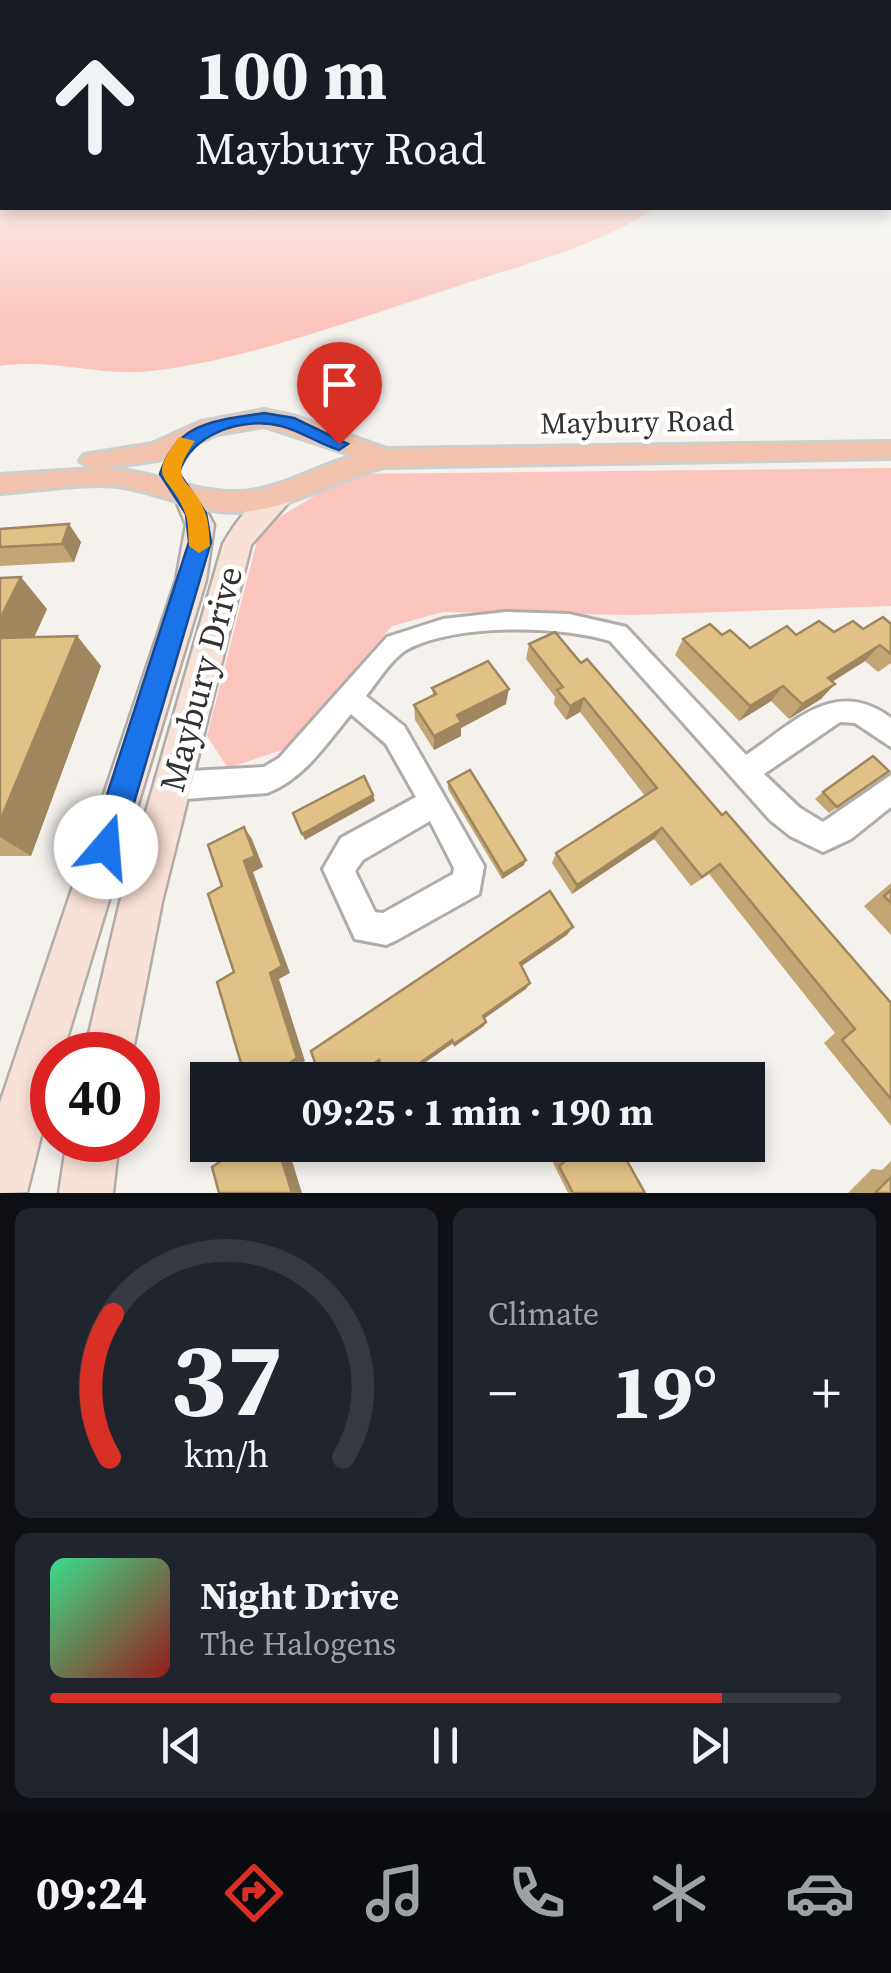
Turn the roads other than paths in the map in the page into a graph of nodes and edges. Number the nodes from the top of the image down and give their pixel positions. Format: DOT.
graph roads {
  1 [pos="304,430"];
  2 [pos="190,437"];
  3 [pos="891,450"];
  4 [pos="384,458"];
  5 [pos="0,468"];
  6 [pos="0,484"];
  7 [pos="290,490"];
  8 [pos="182,494"];
  9 [pos="350,697"];
  10 [pos="891,735"];
  11 [pos="744,772"];
  12 [pos="172,786"];
  13 [pos="891,789"];
  14 [pos="435,802"];
  15 [pos="113,1032"];
  16 [pos="90,1162"];
  17 [pos="0,1192"];
  18 [pos="86,1193"];
  1 -- 2 [label="main road, Maybury Road"];
  1 -- 4 [label="main road, Maybury Road"];
  1 -- 7 [label="main road"];
  2 -- 5 [label="main road, Maybury Road"];
  2 -- 8 [label="main road"];
  3 -- 4 [label="main road, Maybury Road"];
  4 -- 7 [label="main road, Maybury Road"];
  6 -- 8 [label="main road, Maybury Road"];
  7 -- 8 [label="main road, Maybury Road"];
  7 -- 12 [label="street, Maybury Drive"];
  8 -- 17 [label="street, Maybury Drive"];
  9 -- 11 [label="street"];
  9 -- 12 [label="street"];
  9 -- 14 [label="street"];
  10 -- 11 [label="street"];
  11 -- 13 [label="street"];
  12 -- 15 [label="street, Maybury Drive"];
  14 -- 14 [label="street"];
  16 -- 18 [label="street"];
}
